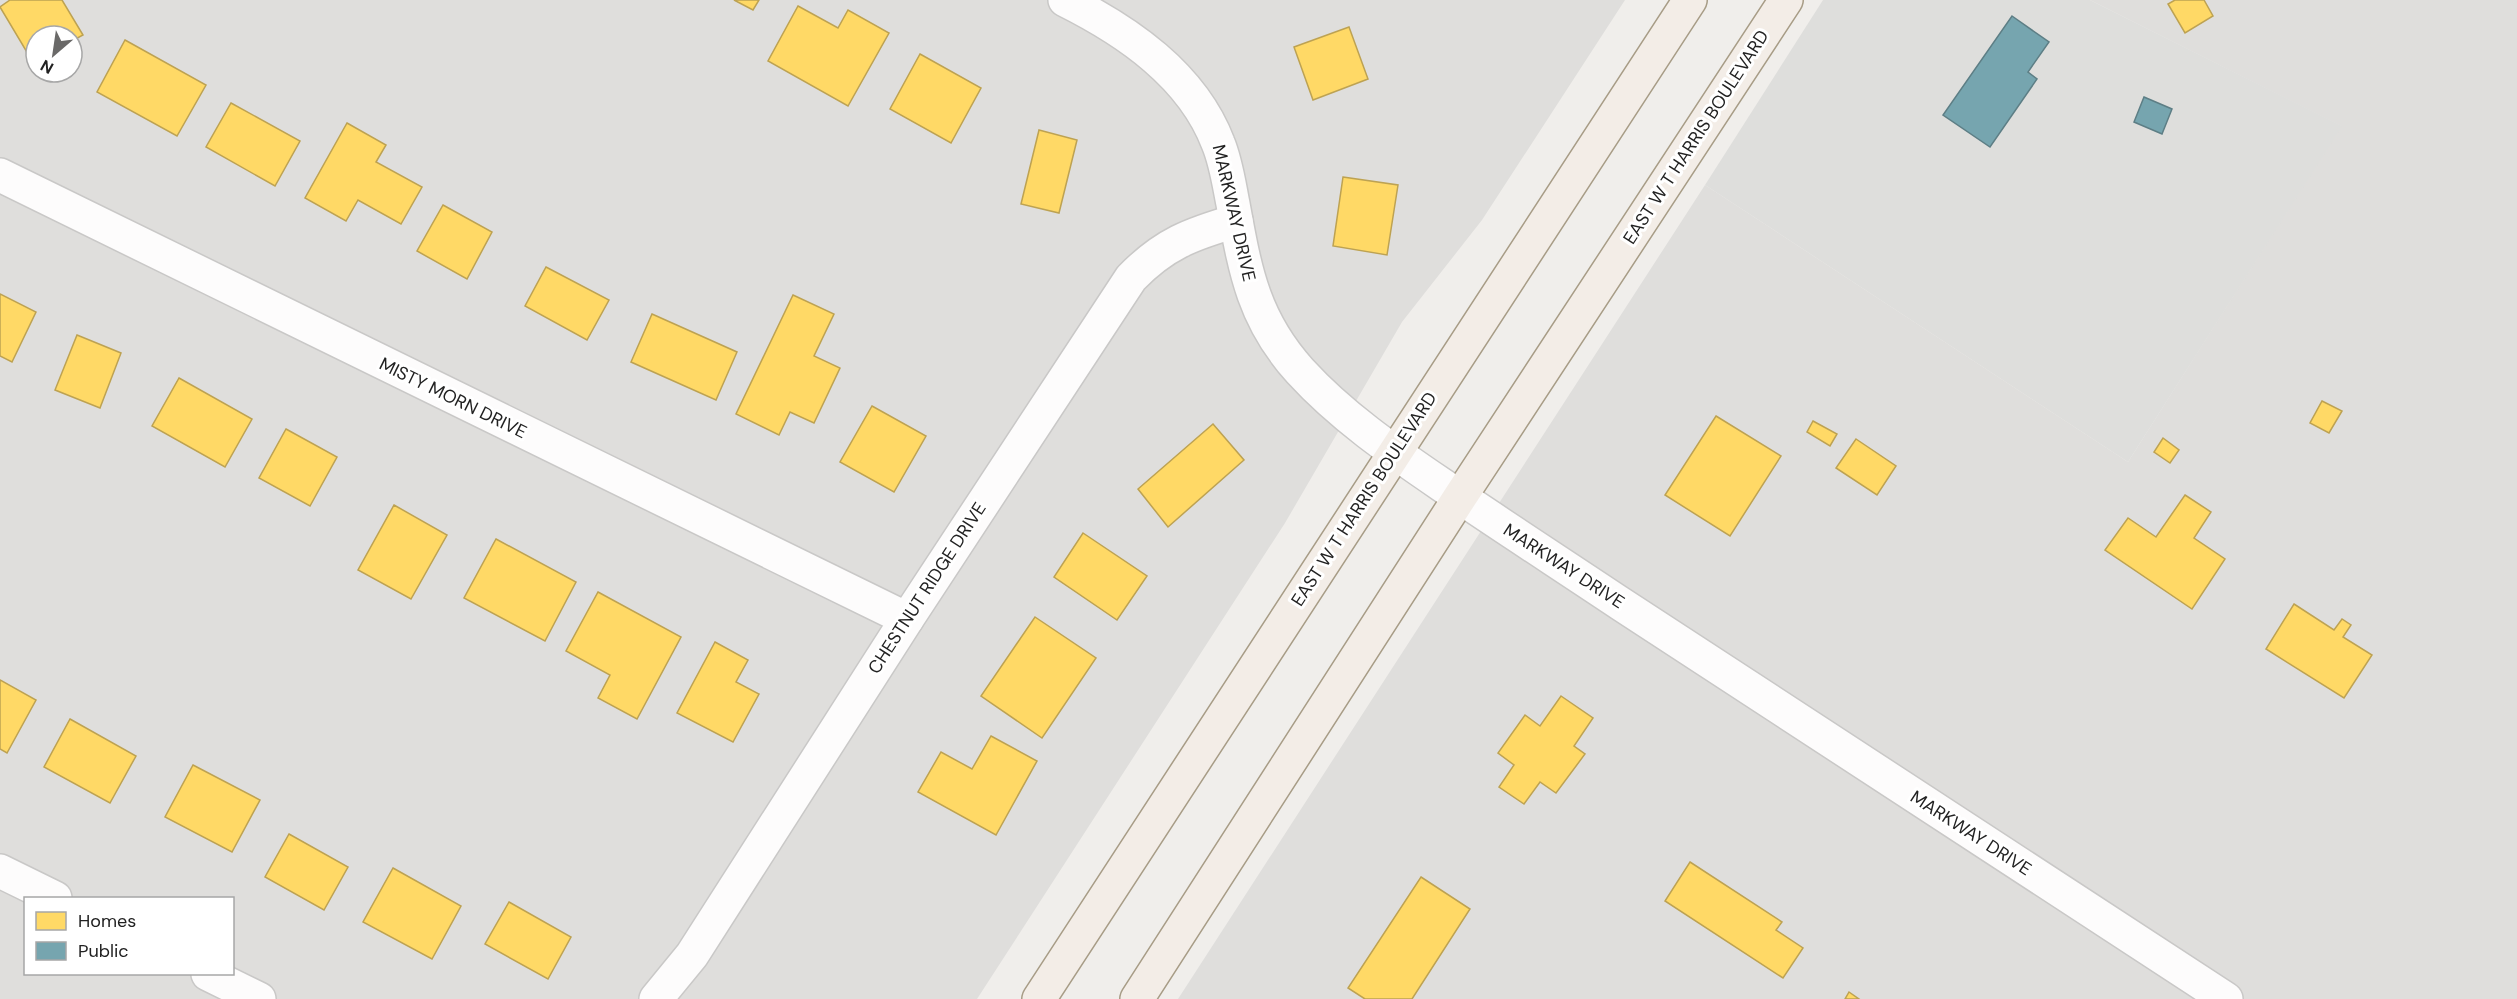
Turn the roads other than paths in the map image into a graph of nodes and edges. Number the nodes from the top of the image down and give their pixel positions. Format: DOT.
graph roads {
  1 [pos="1065,0"];
  2 [pos="1689,0"];
  3 [pos="1786,0"];
  4 [pos="0,175"];
  5 [pos="1236,221"];
  6 [pos="1394,453"];
  7 [pos="1460,497"];
  8 [pos="907,619"];
  9 [pos="0,871"];
  10 [pos="53,897"];
  11 [pos="210,975"];
  12 [pos="259,999"];
  13 [pos="656,999"];
  14 [pos="1040,999"];
  15 [pos="1137,999"];
  16 [pos="2226,999"];
  1 -- 5 [label="street, MARKWAY DRIVE"];
  2 -- 6 [label="main road, EAST W T HARRIS BOULEVARD"];
  3 -- 7 [label="main road, EAST W T HARRIS BOULEVARD"];
  4 -- 8 [label="street, MISTY MORN DRIVE"];
  5 -- 6 [label="street, MARKWAY DRIVE"];
  5 -- 8 [label="street, CHESTNUT RIDGE DRIVE"];
  6 -- 7 [label="street, MARKWAY DRIVE"];
  6 -- 14 [label="main road, EAST W T HARRIS BOULEVARD"];
  7 -- 15 [label="main road, EAST W T HARRIS BOULEVARD"];
  7 -- 16 [label="street, MARKWAY DRIVE"];
  8 -- 13 [label="street, CHESTNUT RIDGE DRIVE"];
  9 -- 10 [label="street"];
  11 -- 12 [label="street"];
}
